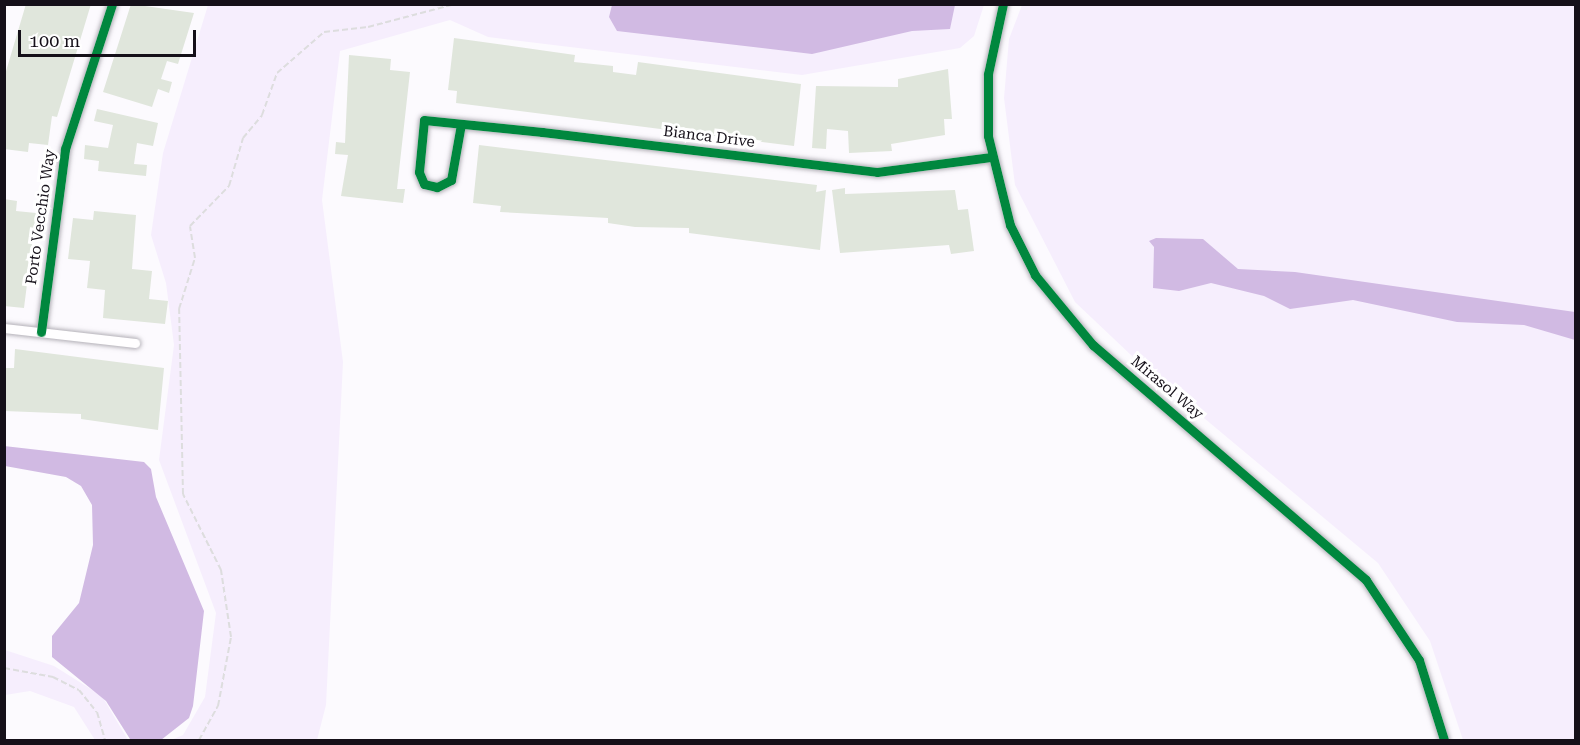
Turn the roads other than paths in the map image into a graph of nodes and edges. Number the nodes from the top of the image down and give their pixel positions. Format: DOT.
graph roads {
  1 [pos="112,4"];
  2 [pos="1003,4"];
  3 [pos="461,124"];
  4 [pos="991,157"];
  5 [pos="4,328"];
  6 [pos="41,332"];
  7 [pos="135,343"];
  8 [pos="1444,741"];
  1 -- 6 [label="street, Porto Vecchio Way"];
  2 -- 4 [label="street, Mirasol Way"];
  3 -- 3 [label="street, Bianca Drive"];
  3 -- 4 [label="street, Bianca Drive"];
  4 -- 8 [label="street, Mirasol Way"];
  5 -- 6 [label="street"];
  6 -- 7 [label="street"];
}
